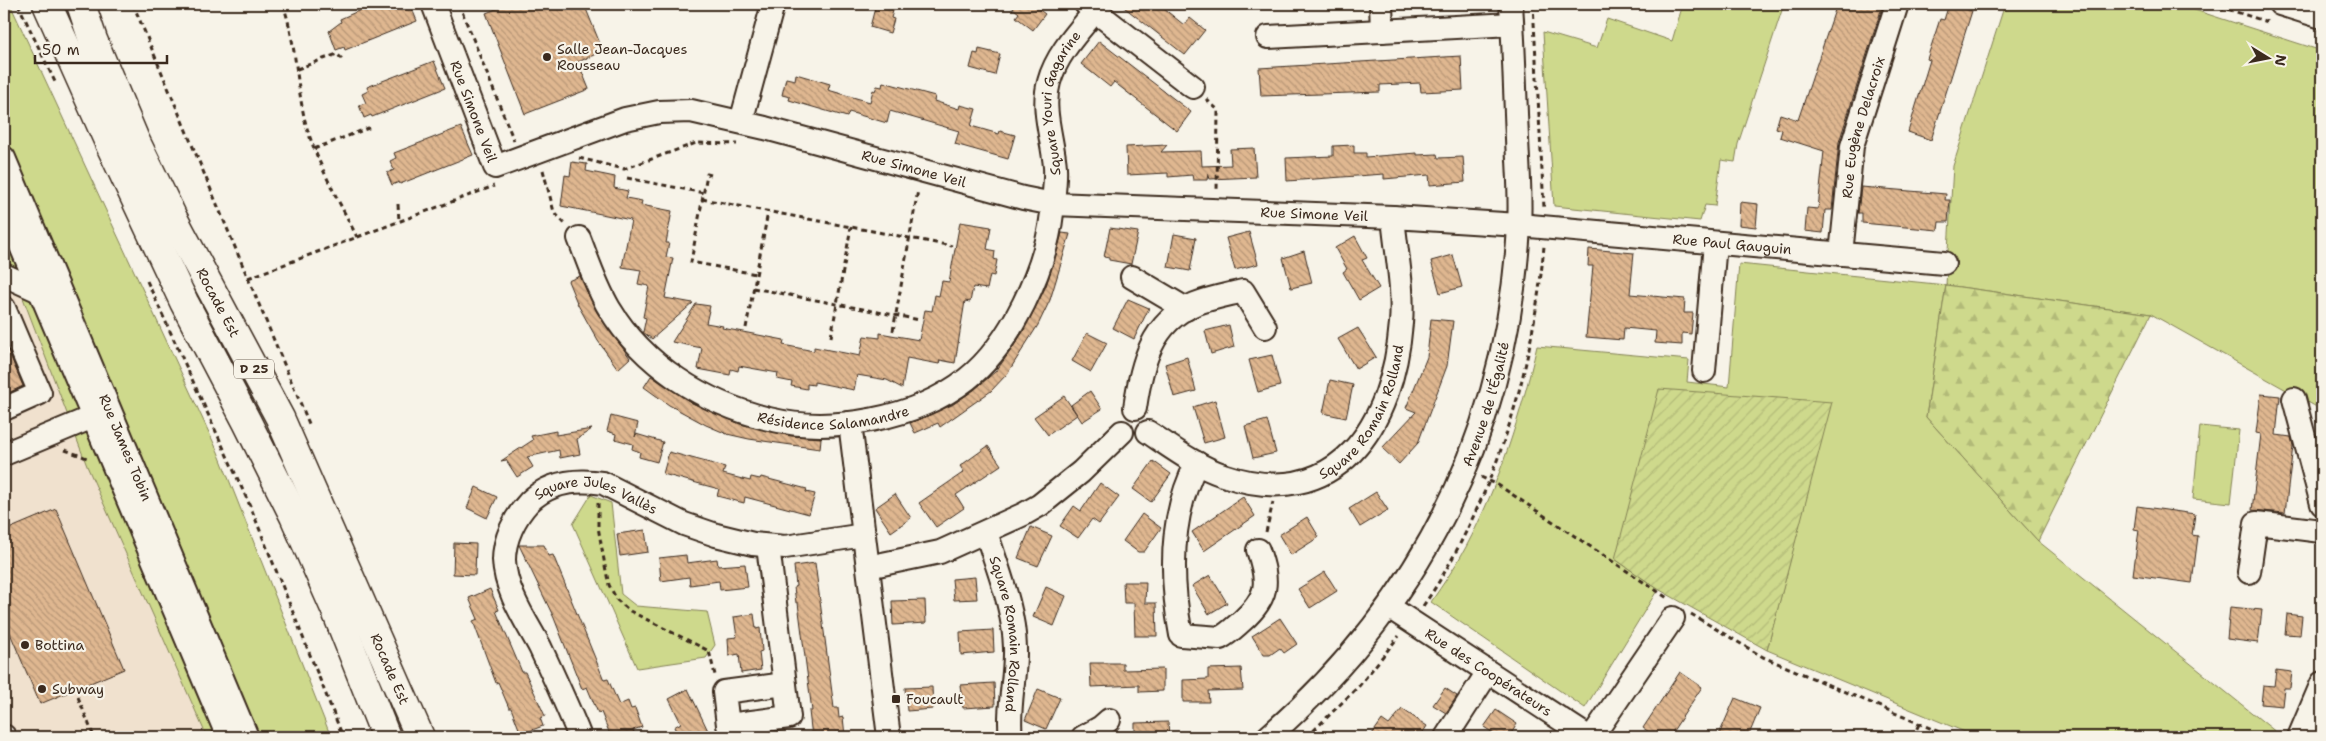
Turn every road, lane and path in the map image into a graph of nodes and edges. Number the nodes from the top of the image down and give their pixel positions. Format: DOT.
graph roads {
  1 [pos="18,4"];
  2 [pos="47,4"];
  3 [pos="81,4"];
  4 [pos="133,4"];
  5 [pos="283,4"];
  6 [pos="433,4"];
  7 [pos="459,4"];
  8 [pos="773,4"];
  9 [pos="1381,4"];
  10 [pos="1897,4"];
  11 [pos="2211,4"];
  12 [pos="1094,6"];
  13 [pos="1512,14"];
  14 [pos="2280,15"];
  15 [pos="2322,17"];
  16 [pos="1382,30"];
  17 [pos="1268,37"];
  18 [pos="342,59"];
  19 [pos="297,69"];
  20 [pos="57,85"];
  21 [pos="1193,87"];
  22 [pos="741,122"];
  23 [pos="371,127"];
  24 [pos="745,145"];
  25 [pos="314,149"];
  26 [pos="572,156"];
  27 [pos="4,158"];
  28 [pos="535,165"];
  29 [pos="550,165"];
  30 [pos="711,175"];
  31 [pos="627,178"];
  32 [pos="498,185"];
  33 [pos="918,190"];
  34 [pos="704,194"];
  35 [pos="702,199"];
  36 [pos="398,204"];
  37 [pos="1052,204"];
  38 [pos="4,206"];
  39 [pos="1216,210"];
  40 [pos="768,212"];
  41 [pos="1393,217"];
  42 [pos="399,221"];
  43 [pos="1519,225"];
  44 [pos="851,227"];
  45 [pos="357,237"];
  46 [pos="579,238"];
  47 [pos="911,238"];
  48 [pos="1714,243"];
  49 [pos="952,246"];
  50 [pos="1841,254"];
  51 [pos="1944,263"];
  52 [pos="143,272"];
  53 [pos="756,274"];
  54 [pos="4,275"];
  55 [pos="1132,277"];
  56 [pos="248,278"];
  57 [pos="753,288"];
  58 [pos="39,291"];
  59 [pos="837,304"];
  60 [pos="4,308"];
  61 [pos="1186,309"];
  62 [pos="896,316"];
  63 [pos="920,320"];
  64 [pos="1265,327"];
  65 [pos="746,328"];
  66 [pos="893,331"];
  67 [pos="831,337"];
  68 [pos="1704,371"];
  69 [pos="2294,400"];
  70 [pos="1135,408"];
  71 [pos="4,409"];
  72 [pos="101,414"];
  73 [pos="850,423"];
  74 [pos="1122,432"];
  75 [pos="1148,432"];
  76 [pos="314,434"];
  77 [pos="4,454"];
  78 [pos="1197,463"];
  79 [pos="1465,470"];
  80 [pos="604,483"];
  81 [pos="1277,484"];
  82 [pos="2322,504"];
  83 [pos="2322,525"];
  84 [pos="986,532"];
  85 [pos="864,535"];
  86 [pos="768,546"];
  87 [pos="1259,554"];
  88 [pos="868,567"];
  89 [pos="2249,572"];
  90 [pos="1390,607"];
  91 [pos="1677,610"];
  92 [pos="1488,672"];
  93 [pos="785,684"];
  94 [pos="2322,684"];
  95 [pos="724,692"];
  96 [pos="78,697"];
  97 [pos="1109,720"];
  98 [pos="1919,724"];
  99 [pos="2322,731"];
  100 [pos="94,737"];
  101 [pos="228,737"];
  102 [pos="247,737"];
  103 [pos="343,737"];
  104 [pos="386,737"];
  105 [pos="420,737"];
  106 [pos="580,737"];
  107 [pos="889,737"];
  108 [pos="1012,737"];
  109 [pos="1083,737"];
  110 [pos="1268,737"];
  111 [pos="1446,737"];
  112 [pos="1588,737"];
  113 [pos="1592,737"];
  114 [pos="1913,737"];
  115 [pos="1951,737"];
  116 [pos="2299,737"];
  117 [pos="2320,737"];
  1 -- 20 [label="path"];
  2 -- 104 [label="main road, Rocade Est / D 25"];
  3 -- 105 [label="main road, Rocade Est / D 25"];
  4 -- 56 [label="path"];
  5 -- 19 [label="path"];
  6 -- 28 [label="street, Rue Simone Veil"];
  7 -- 28 [label="path"];
  8 -- 22 [label="street"];
  9 -- 16 [label="street"];
  10 -- 50 [label="street, Rue Eugène Delacroix"];
  11 -- 14 [label="path"];
  12 -- 21 [label="street, Square Youri Gagarine"];
  12 -- 37 [label="street, Square Youri Gagarine"];
  13 -- 16 [label="street"];
  13 -- 43 [label="street, Avenue de l'Égalité"];
  14 -- 15 [label="street"];
  16 -- 17 [label="street"];
  18 -- 19 [label="path"];
  19 -- 25 [label="path"];
  21 -- 39 [label="path"];
  22 -- 28 [label="street, Rue Simone Veil"];
  22 -- 37 [label="street, Rue Simone Veil"];
  23 -- 25 [label="path"];
  24 -- 26 [label="path"];
  25 -- 45 [label="path"];
  27 -- 72 [label="street, Rue James Tobin"];
  28 -- 29 [label="path"];
  28 -- 46 [label="path"];
  30 -- 34 [label="path"];
  31 -- 34 [label="path"];
  32 -- 42 [label="path"];
  33 -- 47 [label="path"];
  34 -- 35 [label="path"];
  35 -- 40 [label="path"];
  35 -- 53 [label="path"];
  36 -- 42 [label="path"];
  37 -- 39 [label="street, Rue Simone Veil"];
  37 -- 73 [label="street, Résidence Salamandre"];
  38 -- 58 [label="street, Rue James Tobin"];
  39 -- 41 [label="street, Rue Simone Veil"];
  40 -- 44 [label="path"];
  40 -- 53 [label="path"];
  41 -- 43 [label="street, Rue Simone Veil"];
  41 -- 81 [label="street, Square Romain Rolland"];
  42 -- 45 [label="path"];
  43 -- 48 [label="street, Rue Paul Gauguin"];
  43 -- 79 [label="street, Avenue de l'Égalité"];
  44 -- 47 [label="path"];
  44 -- 59 [label="path"];
  45 -- 56 [label="path"];
  46 -- 73 [label="street, Résidence Salamandre"];
  47 -- 49 [label="path"];
  47 -- 62 [label="path"];
  48 -- 50 [label="street, Rue Paul Gauguin"];
  48 -- 68 [label="street"];
  50 -- 51 [label="street, Rue Paul Gauguin"];
  52 -- 103 [label="path"];
  53 -- 57 [label="path"];
  54 -- 58 [label="street"];
  55 -- 61 [label="street"];
  56 -- 76 [label="path"];
  57 -- 59 [label="path"];
  57 -- 65 [label="path"];
  58 -- 72 [label="street, Rue James Tobin"];
  59 -- 62 [label="path"];
  59 -- 67 [label="path"];
  60 -- 71 [label="street"];
  61 -- 64 [label="street"];
  61 -- 70 [label="street"];
  62 -- 63 [label="path"];
  62 -- 66 [label="path"];
  69 -- 82 [label="street"];
  70 -- 74 [label="street"];
  70 -- 75 [label="street"];
  72 -- 77 [label="street"];
  72 -- 101 [label="street, Rue James Tobin"];
  72 -- 102 [label="street, Rue James Tobin"];
  73 -- 85 [label="street"];
  74 -- 75 [label="street"];
  74 -- 84 [label="street"];
  75 -- 78 [label="street, Square Romain Rolland"];
  78 -- 81 [label="street, Square Romain Rolland"];
  78 -- 87 [label="street"];
  79 -- 90 [label="street, Avenue de l'Égalité"];
  79 -- 91 [label="path"];
  80 -- 86 [label="street, Square Jules Vallès"];
  80 -- 95 [label="path"];
  80 -- 106 [label="street, Square Jules Vallès"];
  81 -- 87 [label="path"];
  83 -- 89 [label="street"];
  84 -- 88 [label="street"];
  84 -- 108 [label="street, Square Romain Rolland"];
  85 -- 86 [label="street, Square Jules Vallès"];
  85 -- 88 [label="street"];
  86 -- 93 [label="street"];
  88 -- 107 [label="street"];
  90 -- 92 [label="street, Rue des Coopérateurs"];
  90 -- 110 [label="street, Avenue de l'Égalité"];
  91 -- 98 [label="path"];
  91 -- 113 [label="street"];
  92 -- 111 [label="street"];
  92 -- 112 [label="street, Rue des Coopérateurs"];
  93 -- 95 [label="street"];
  93 -- 95 [label="street"];
  94 -- 116 [label="street"];
  96 -- 100 [label="path"];
  97 -- 109 [label="street"];
  98 -- 114 [label="path"];
  98 -- 115 [label="path"];
  99 -- 117 [label="street"];
}
